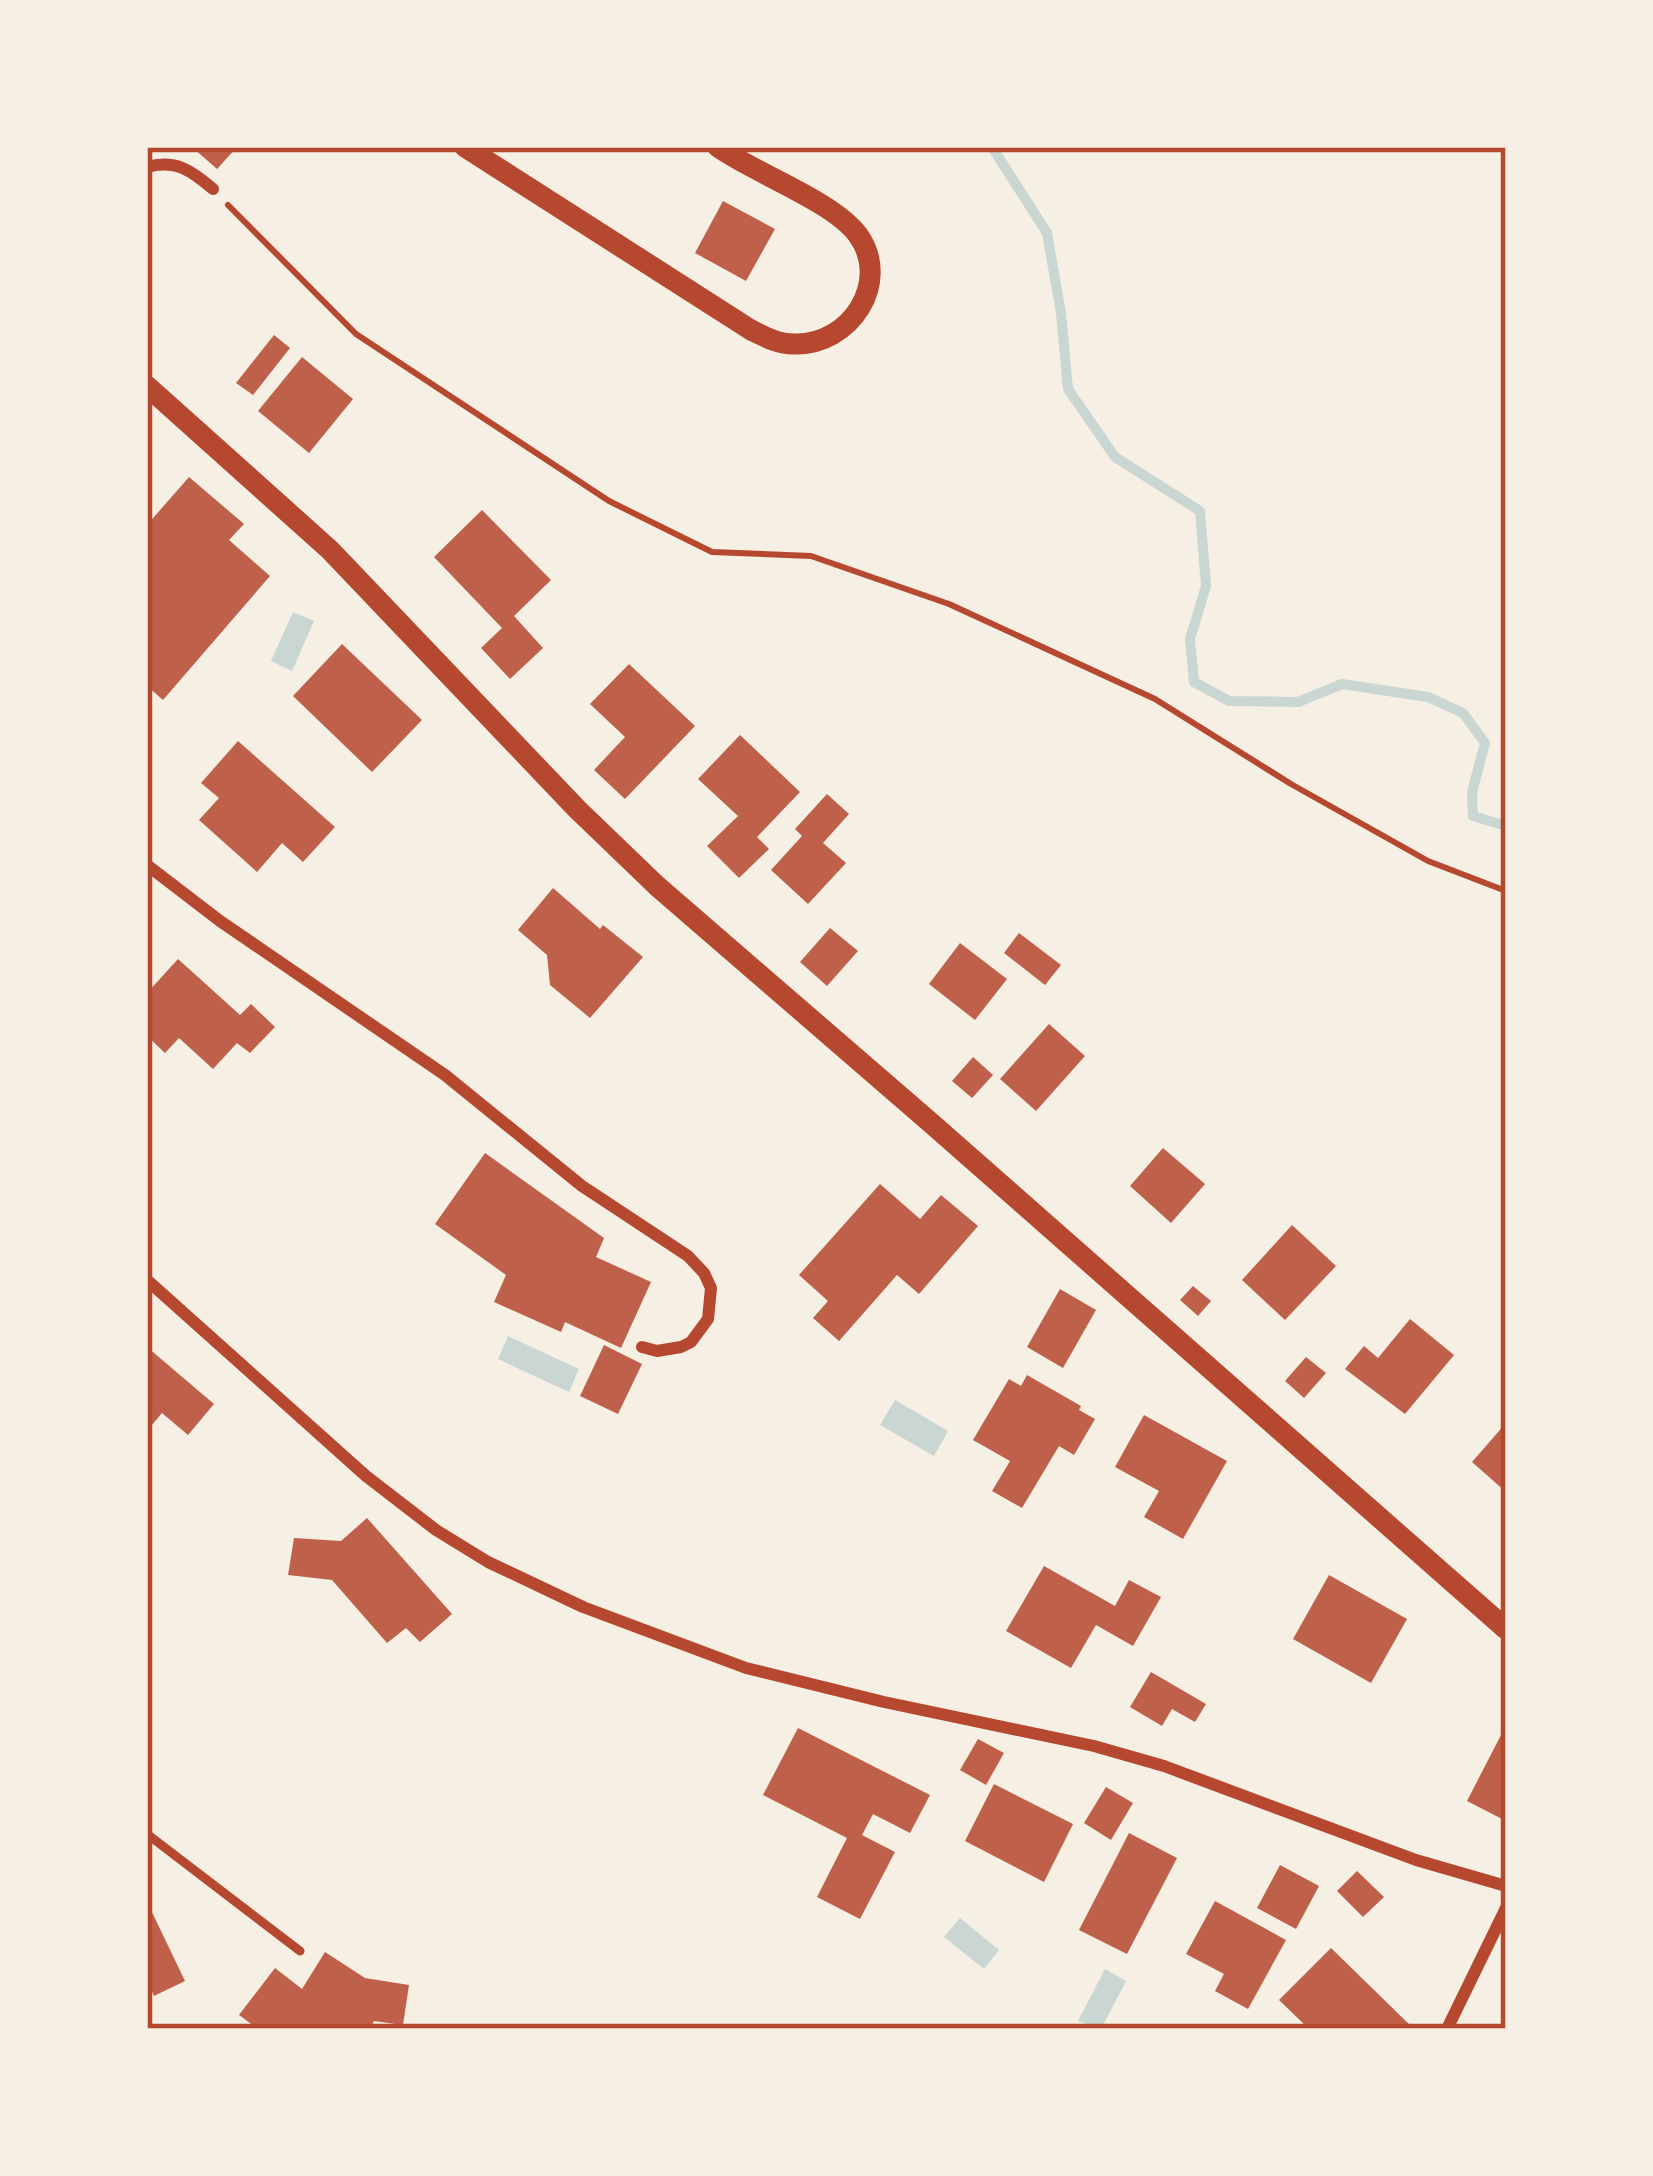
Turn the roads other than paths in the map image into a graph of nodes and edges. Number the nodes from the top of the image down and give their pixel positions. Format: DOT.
graph roads {
  1 [pos="465,147"];
  2 [pos="718,147"];
  3 [pos="147,166"];
  4 [pos="213,189"];
  5 [pos="147,386"];
  6 [pos="147,865"];
  7 [pos="147,1280"];
  8 [pos="642,1347"];
  9 [pos="1506,1628"];
  10 [pos="147,1834"];
  11 [pos="1506,1886"];
  12 [pos="1506,1908"];
  13 [pos="300,1952"];
  14 [pos="1448,2029"];
  1 -- 2 [label="street"];
  3 -- 4 [label="street"];
  5 -- 9 [label="street"];
  6 -- 8 [label="street"];
  7 -- 11 [label="street"];
  10 -- 13 [label="lane"];
  12 -- 14 [label="street"];
}
